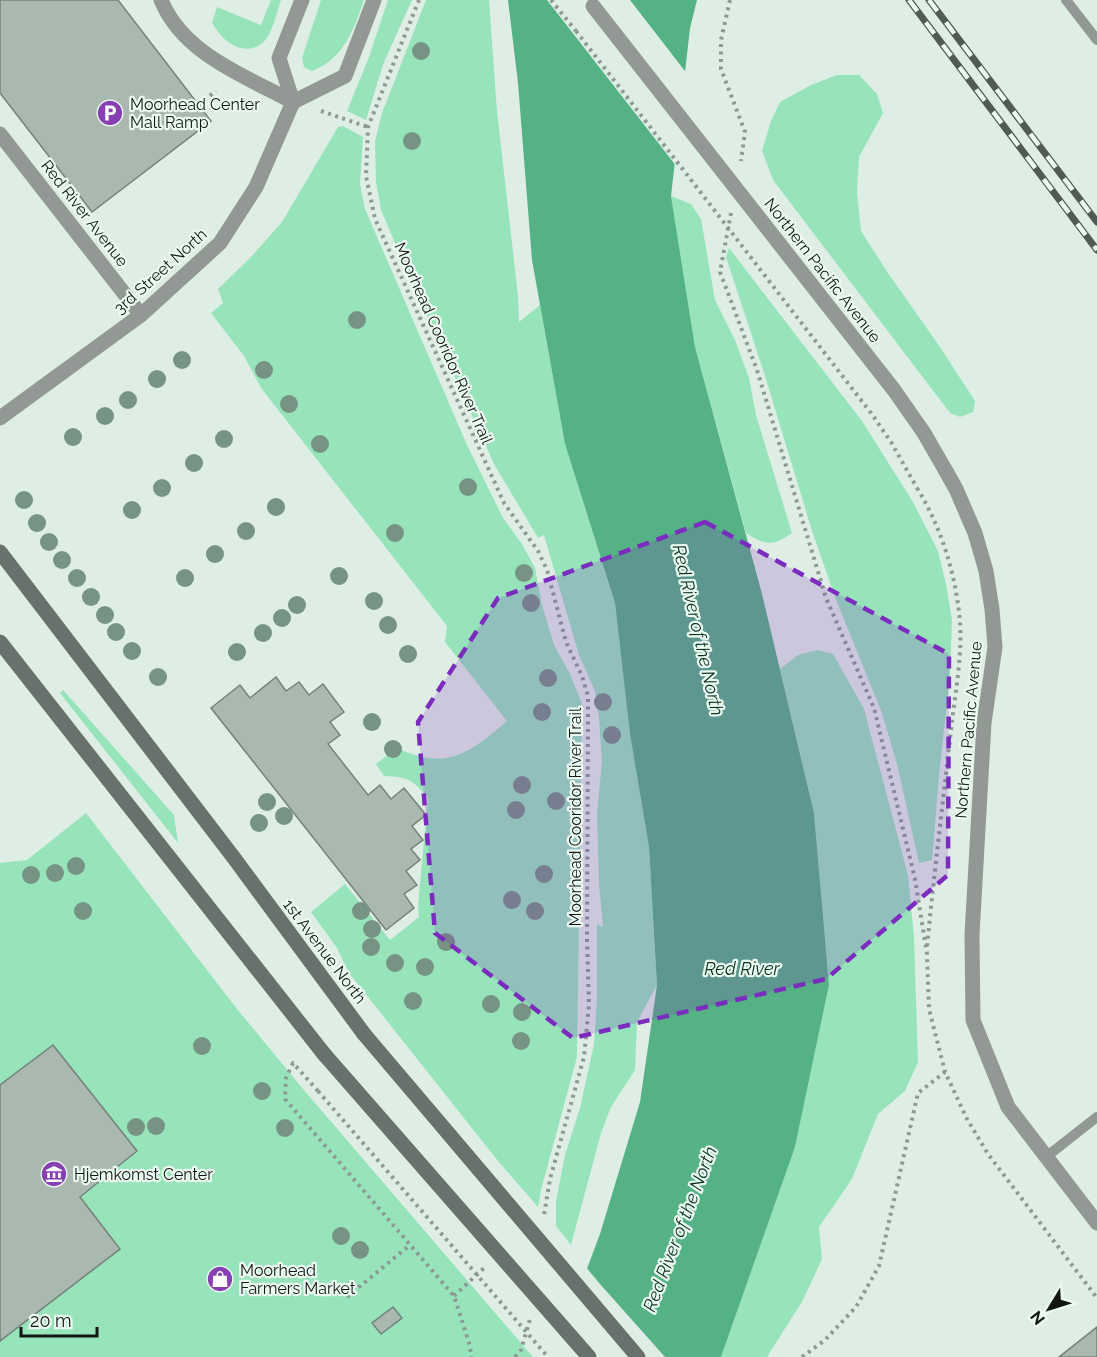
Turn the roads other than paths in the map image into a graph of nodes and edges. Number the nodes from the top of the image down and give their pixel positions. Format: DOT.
graph roads {
  1 [pos="160,0"];
  2 [pos="302,0"];
  3 [pos="374,0"];
  4 [pos="1066,0"];
  5 [pos="591,3"];
  6 [pos="1097,40"];
  7 [pos="293,102"];
  8 [pos="0,134"];
  9 [pos="141,315"];
  10 [pos="0,418"];
  11 [pos="0,552"];
  12 [pos="0,642"];
  13 [pos="1097,1116"];
  14 [pos="1046,1157"];
  15 [pos="1097,1224"];
  16 [pos="588,1357"];
  17 [pos="638,1357"];
  1 -- 7 [label="street"];
  2 -- 7 [label="street"];
  3 -- 7 [label="street"];
  4 -- 6 [label="lane"];
  5 -- 14 [label="street, Northern Pacific Avenue, bridge"];
  7 -- 9 [label="street, 3rd Street North"];
  8 -- 9 [label="street, Red River Avenue"];
  9 -- 10 [label="street, 3rd Street North"];
  11 -- 17 [label="main road, 1st Avenue North, bridge"];
  12 -- 16 [label="main road, bridge"];
  13 -- 14 [label="lane"];
  14 -- 15 [label="street, Northern Pacific Avenue"];
}
